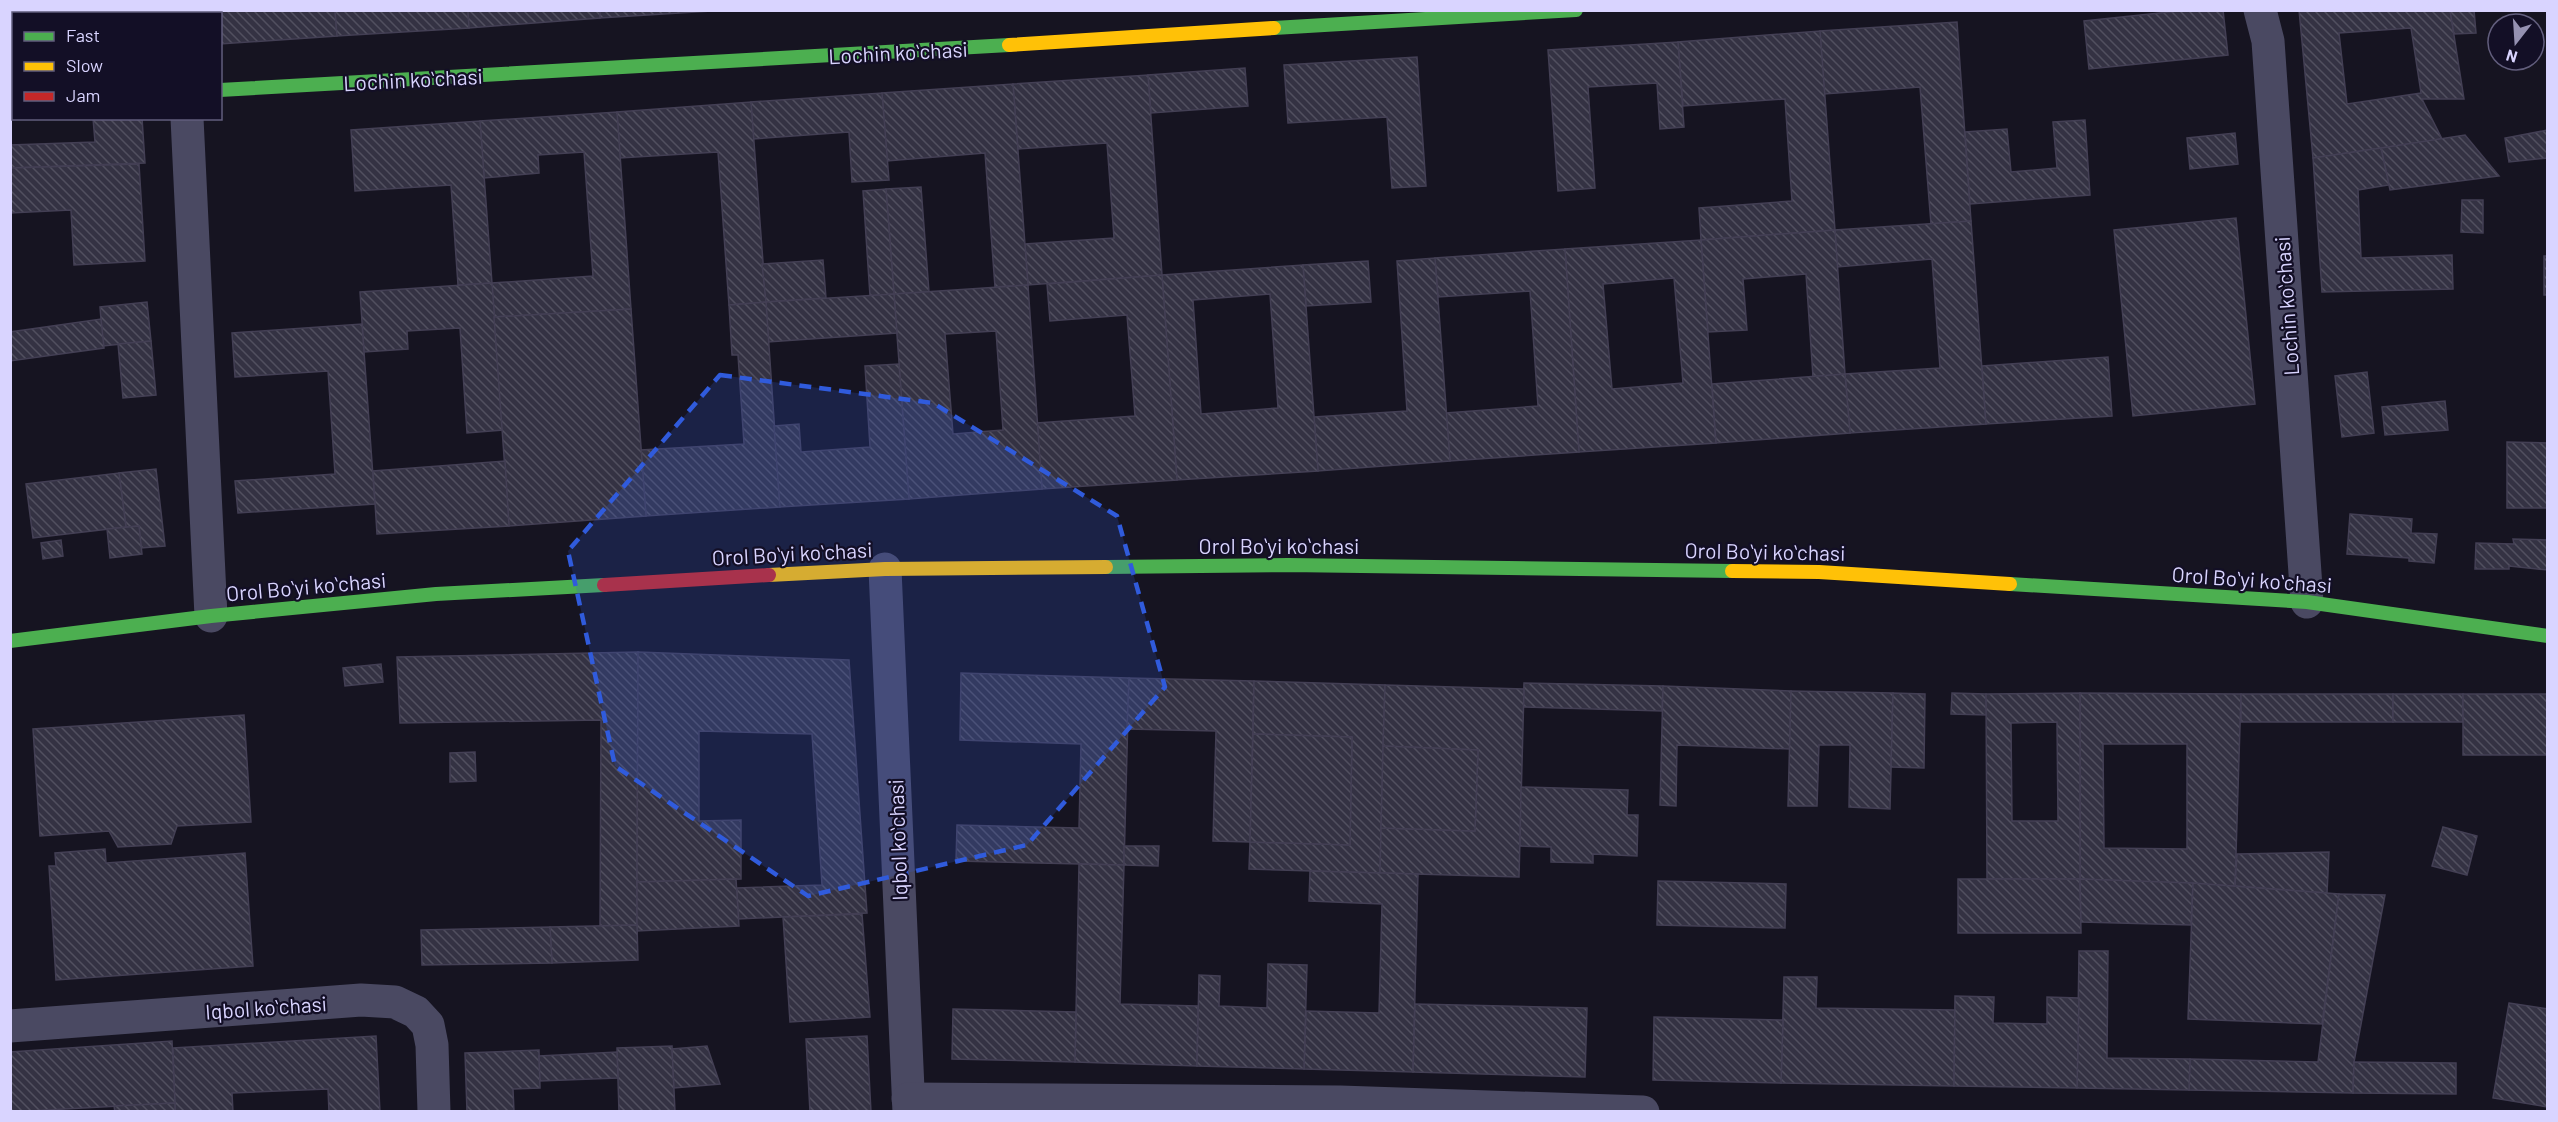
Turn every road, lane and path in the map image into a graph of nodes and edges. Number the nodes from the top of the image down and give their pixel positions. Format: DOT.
graph roads {
  1 [pos="1576,10"];
  2 [pos="2260,10"];
  3 [pos="222,90"];
  4 [pos="187,120"];
  5 [pos="885,569"];
  6 [pos="2307,602"];
  7 [pos="212,616"];
  8 [pos="2547,636"];
  9 [pos="10,641"];
  10 [pos="10,1026"];
  11 [pos="909,1105"];
  12 [pos="434,1112"];
  13 [pos="1643,1112"];
  1 -- 3 [label="street, Lochin koʻchasi"];
  2 -- 6 [label="street, Lochin koʻchasi"];
  4 -- 7 [label="street"];
  5 -- 6 [label="street, Orol Boʻyi koʻchasi"];
  5 -- 7 [label="street, Orol Boʻyi koʻchasi"];
  5 -- 11 [label="street, Iqbol koʻchasi"];
  6 -- 8 [label="street, Orol Boʻyi koʻchasi"];
  7 -- 9 [label="street, Orol Boʻyi koʻchasi"];
  10 -- 12 [label="street, Iqbol koʻchasi"];
  11 -- 13 [label="street"];
}
